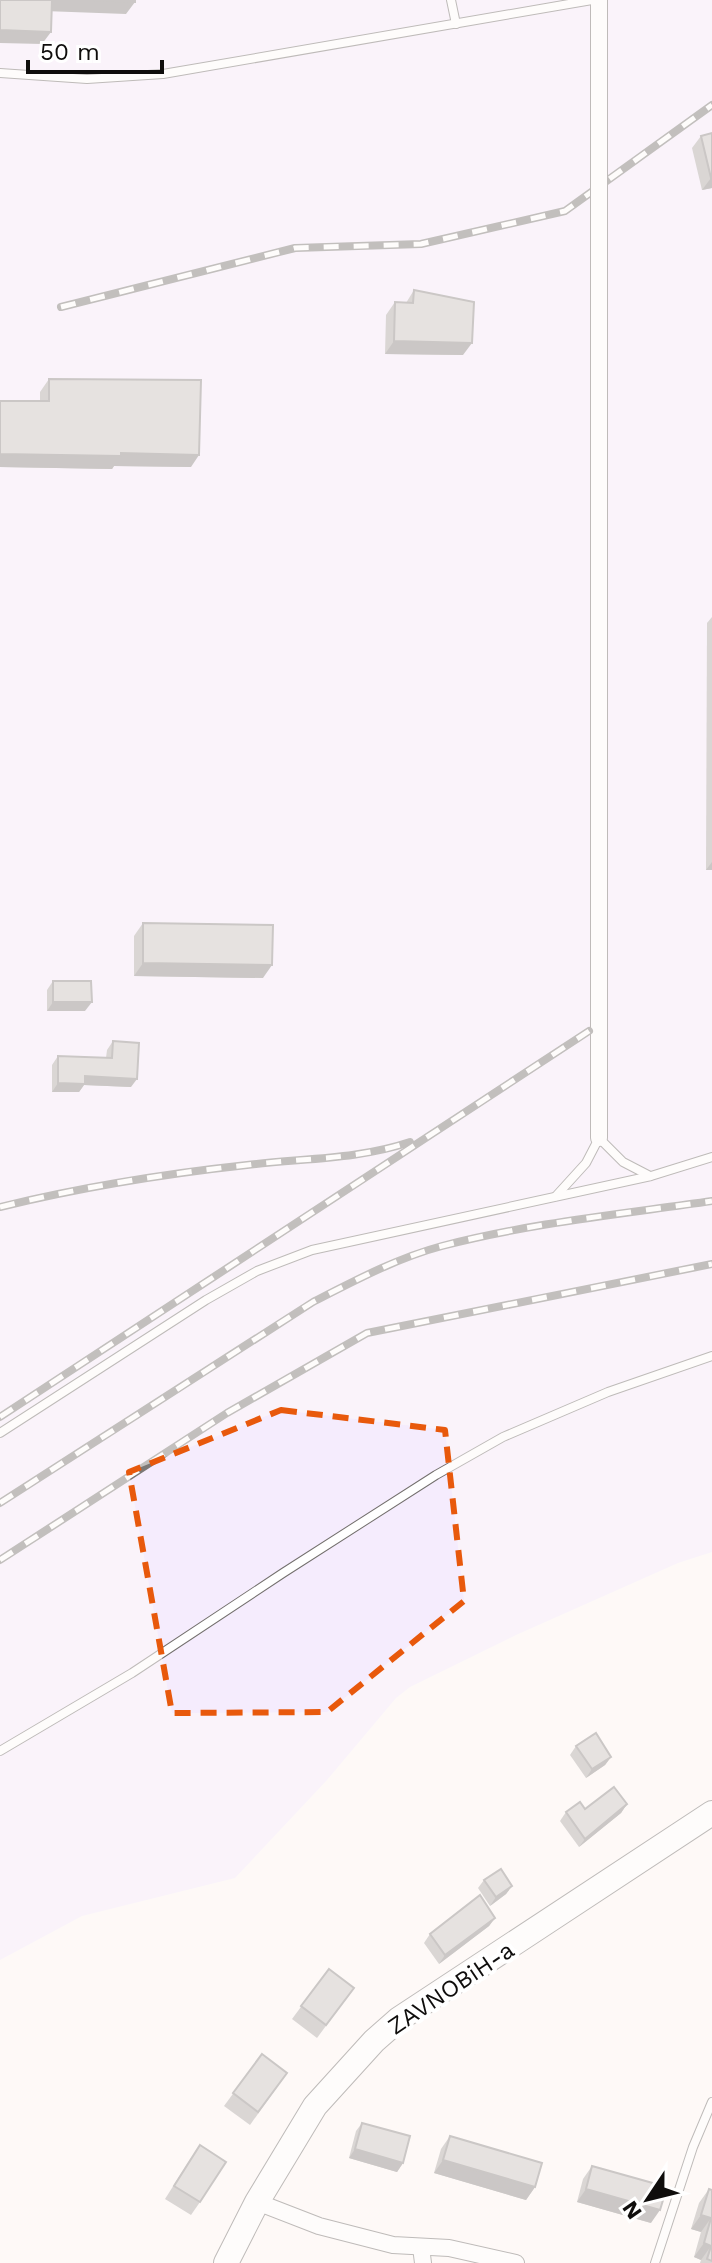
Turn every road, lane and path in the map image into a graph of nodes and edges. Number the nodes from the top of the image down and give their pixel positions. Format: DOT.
graph roads {
  1 [pos="451,0"];
  2 [pos="592,0"];
  3 [pos="599,0"];
  4 [pos="456,24"];
  5 [pos="0,73"];
  6 [pos="599,1138"];
  7 [pos="712,1157"];
  8 [pos="651,1176"];
  9 [pos="554,1198"];
  10 [pos="712,1356"];
  11 [pos="0,1433"];
  12 [pos="0,1751"];
  13 [pos="712,1813"];
  14 [pos="712,2102"];
  15 [pos="257,2202"];
  16 [pos="422,2255"];
  17 [pos="226,2263"];
  18 [pos="516,2263"];
  19 [pos="655,2263"];
  1 -- 4 [label="lane"];
  2 -- 4 [label="lane"];
  3 -- 6 [label="street, bridge"];
  4 -- 5 [label="lane"];
  6 -- 8 [label="lane"];
  6 -- 9 [label="lane"];
  7 -- 8 [label="lane"];
  8 -- 9 [label="lane"];
  9 -- 11 [label="lane"];
  10 -- 12 [label="lane"];
  13 -- 15 [label="main road, ZAVNOBiH-a"];
  14 -- 19 [label="lane"];
  15 -- 16 [label="street"];
  15 -- 17 [label="main road, ZAVNOBiH-a"];
  16 -- 18 [label="street"];
}
